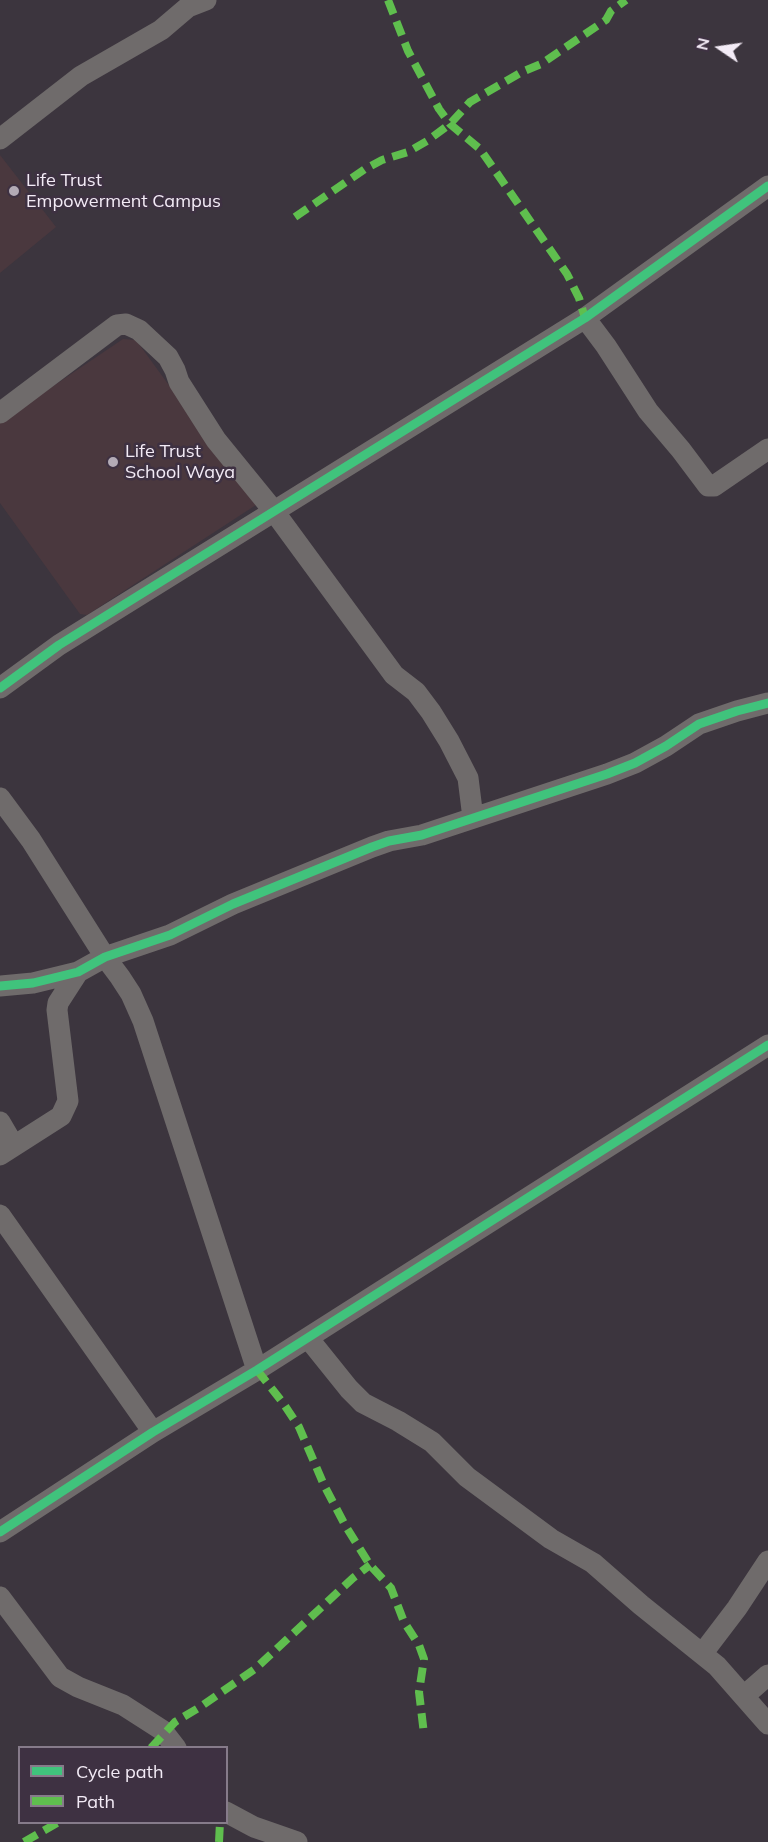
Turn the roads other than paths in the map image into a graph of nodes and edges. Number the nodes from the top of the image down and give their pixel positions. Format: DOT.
graph roads {
  1 [pos="206,0"];
  2 [pos="0,139"];
  3 [pos="768,186"];
  4 [pos="585,318"];
  5 [pos="0,413"];
  6 [pos="768,449"];
  7 [pos="273,510"];
  8 [pos="0,688"];
  9 [pos="768,703"];
  10 [pos="0,798"];
  11 [pos="473,818"];
  12 [pos="105,957"];
  13 [pos="78,972"];
  14 [pos="0,986"];
  15 [pos="768,1045"];
  16 [pos="0,1122"];
  17 [pos="7,1151"];
  18 [pos="0,1215"];
  19 [pos="308,1338"];
  20 [pos="257,1370"];
  21 [pos="153,1432"];
  22 [pos="0,1532"];
  23 [pos="768,1561"];
  24 [pos="0,1597"];
  25 [pos="702,1654"];
  26 [pos="768,1675"];
  27 [pos="744,1696"];
  28 [pos="768,1724"];
  29 [pos="174,1746"];
  30 [pos="228,1813"];
  31 [pos="297,1842"];
  1 -- 2 [label="street"];
  3 -- 4 [label="street"];
  4 -- 6 [label="street"];
  4 -- 7 [label="street"];
  5 -- 7 [label="street"];
  7 -- 8 [label="street"];
  7 -- 11 [label="street"];
  9 -- 11 [label="street"];
  10 -- 12 [label="street"];
  11 -- 12 [label="street"];
  12 -- 13 [label="street"];
  12 -- 20 [label="street"];
  13 -- 14 [label="street"];
  13 -- 17 [label="street"];
  15 -- 19 [label="street"];
  16 -- 17 [label="street"];
  18 -- 21 [label="street"];
  19 -- 20 [label="street"];
  19 -- 25 [label="street"];
  20 -- 21 [label="street"];
  21 -- 22 [label="street"];
  23 -- 25 [label="street"];
  24 -- 29 [label="street"];
  25 -- 27 [label="street"];
  26 -- 27 [label="street"];
  27 -- 28 [label="street"];
  30 -- 31 [label="street"];
}
